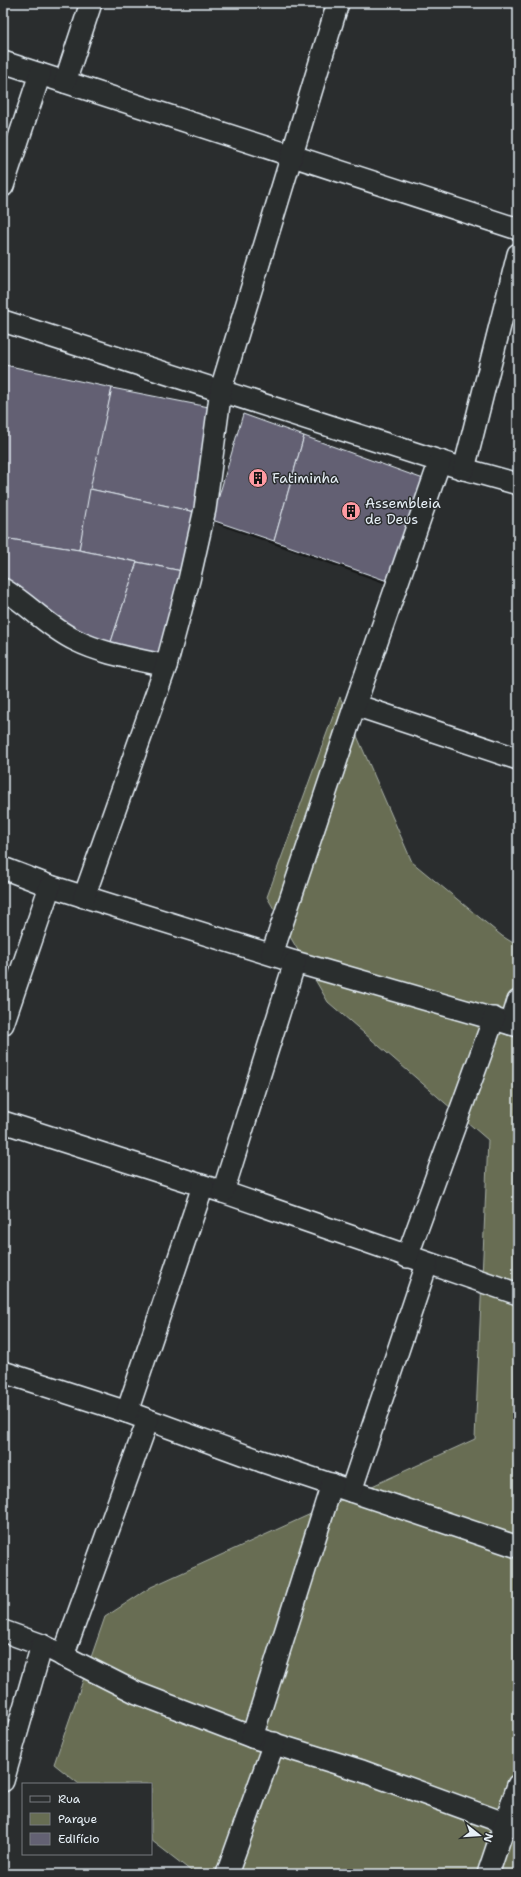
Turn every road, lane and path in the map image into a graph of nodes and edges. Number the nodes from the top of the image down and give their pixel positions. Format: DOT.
graph roads {
  1 [pos="91,3"];
  2 [pos="338,3"];
  3 [pos="3,62"];
  4 [pos="40,74"];
  5 [pos="65,82"];
  6 [pos="292,156"];
  7 [pos="3,186"];
  8 [pos="518,229"];
  9 [pos="518,254"];
  10 [pos="3,320"];
  11 [pos="221,389"];
  12 [pos="440,461"];
  13 [pos="464,469"];
  14 [pos="518,484"];
  15 [pos="3,589"];
  16 [pos="166,666"];
  17 [pos="355,705"];
  18 [pos="518,759"];
  19 [pos="3,868"];
  20 [pos="50,886"];
  21 [pos="84,897"];
  22 [pos="272,954"];
  23 [pos="295,962"];
  24 [pos="518,1000"];
  25 [pos="508,1023"];
  26 [pos="3,1024"];
  27 [pos="3,1122"];
  28 [pos="203,1186"];
  29 [pos="223,1192"];
  30 [pos="407,1257"];
  31 [pos="427,1264"];
  32 [pos="518,1294"];
  33 [pos="3,1372"];
  34 [pos="127,1412"];
  35 [pos="148,1420"];
  36 [pos="341,1488"];
  37 [pos="518,1548"];
  38 [pos="3,1631"];
  39 [pos="42,1645"];
  40 [pos="63,1656"];
  41 [pos="252,1738"];
  42 [pos="274,1744"];
  43 [pos="3,1781"];
  44 [pos="518,1785"];
  45 [pos="512,1826"];
  46 [pos="227,1874"];
  47 [pos="488,1874"];
  1 -- 5 [label="street"];
  2 -- 6 [label="street"];
  3 -- 4 [label="street"];
  4 -- 5 [label="street"];
  4 -- 7 [label="street"];
  5 -- 6 [label="street"];
  6 -- 8 [label="street"];
  6 -- 11 [label="street"];
  9 -- 13 [label="street"];
  10 -- 11 [label="street"];
  11 -- 12 [label="street"];
  11 -- 16 [label="street"];
  12 -- 13 [label="street"];
  12 -- 17 [label="street"];
  13 -- 14 [label="street"];
  15 -- 16 [label="street"];
  16 -- 21 [label="street"];
  17 -- 18 [label="street"];
  17 -- 22 [label="street"];
  19 -- 20 [label="street"];
  20 -- 21 [label="street"];
  20 -- 26 [label="street"];
  21 -- 22 [label="street"];
  22 -- 23 [label="street"];
  23 -- 25 [label="street"];
  23 -- 29 [label="street"];
  24 -- 25 [label="street"];
  25 -- 30 [label="street"];
  27 -- 28 [label="street"];
  28 -- 29 [label="street"];
  28 -- 34 [label="street"];
  29 -- 30 [label="street"];
  30 -- 31 [label="street"];
  31 -- 32 [label="street"];
  31 -- 36 [label="street"];
  33 -- 34 [label="street"];
  34 -- 35 [label="street"];
  35 -- 36 [label="street"];
  35 -- 40 [label="street"];
  36 -- 37 [label="street"];
  36 -- 41 [label="street"];
  38 -- 39 [label="street"];
  39 -- 40 [label="street"];
  39 -- 43 [label="street"];
  40 -- 41 [label="street"];
  41 -- 42 [label="street"];
  42 -- 45 [label="street"];
  42 -- 46 [label="street"];
  44 -- 45 [label="street"];
  45 -- 47 [label="street"];
}
